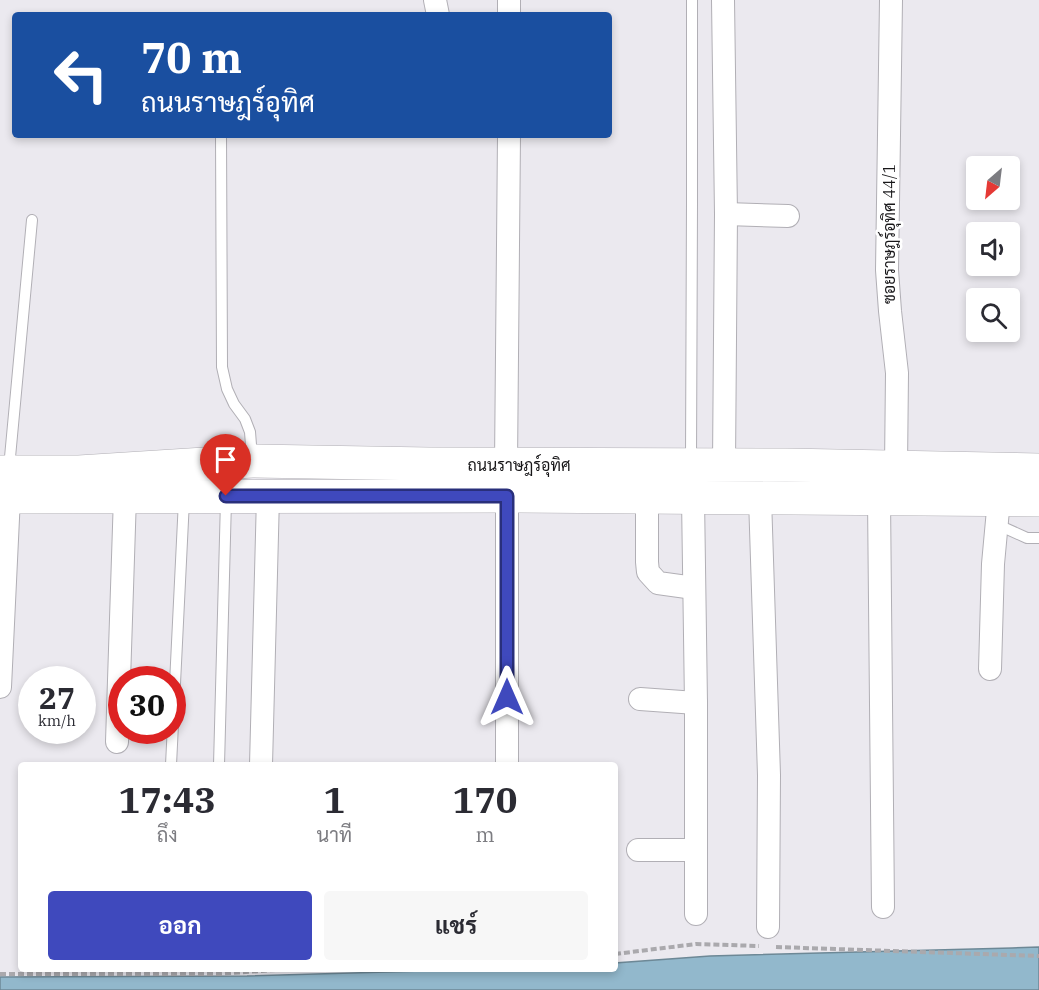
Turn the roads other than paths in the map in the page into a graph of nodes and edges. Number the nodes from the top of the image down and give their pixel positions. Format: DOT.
graph roads {
  1 [pos="692,0"];
  2 [pos="723,0"];
  3 [pos="891,0"];
  4 [pos="221,138"];
  5 [pos="509,138"];
  6 [pos="726,214"];
  7 [pos="788,216"];
  8 [pos="32,220"];
  9 [pos="252,461"];
  10 [pos="690,465"];
  11 [pos="738,465"];
  12 [pos="812,465"];
  13 [pos="896,467"];
  14 [pos="1039,470"];
  15 [pos="507,481"];
  16 [pos="5,484"];
  17 [pos="125,496"];
  18 [pos="184,496"];
  19 [pos="226,496"];
  20 [pos="268,496"];
  21 [pos="647,497"];
  22 [pos="693,498"];
  23 [pos="756,498"];
  24 [pos="812,498"];
  25 [pos="886,499"];
  26 [pos="1039,500"];
  27 [pos="997,512"];
  28 [pos="1039,537"];
  29 [pos="694,588"];
  30 [pos="119,666"];
  31 [pos="990,669"];
  32 [pos="0,687"];
  33 [pos="896,687"];
  34 [pos="640,699"];
  35 [pos="696,703"];
  36 [pos="171,762"];
  37 [pos="219,762"];
  38 [pos="261,762"];
  39 [pos="507,762"];
  40 [pos="638,850"];
  41 [pos="696,850"];
  42 [pos="883,907"];
  43 [pos="696,914"];
  44 [pos="770,940"];
  1 -- 10 [label="lane"];
  2 -- 6 [label="street"];
  3 -- 13 [label="street, ซอยราษฎร์อุทิศ 44/1"];
  4 -- 9 [label="lane"];
  5 -- 15 [label="street"];
  6 -- 7 [label="street"];
  6 -- 11 [label="street"];
  8 -- 16 [label="lane"];
  9 -- 15 [label="main road, ถนนราษฎร์อุทิศ"];
  9 -- 16 [label="main road, ถนนราษฎร์อุทิศ"];
  10 -- 11 [label="main road, ถนนราษฎร์อุทิศ"];
  10 -- 15 [label="main road, ถนนราษฎร์อุทิศ"];
  11 -- 12 [label="main road, ถนนราษฎร์อุทิศ"];
  11 -- 23 [label="main road"];
  12 -- 13 [label="main road, ถนนราษฎร์อุทิศ"];
  12 -- 24 [label="main road"];
  13 -- 14 [label="main road, ถนนราษฎร์อุทิศ"];
  15 -- 20 [label="main road, ถนนราษฎร์อุทิศ"];
  15 -- 21 [label="main road, ถนนราษฎร์อุทิศ"];
  15 -- 39 [label="street"];
  16 -- 17 [label="main road, ถนนราษฎร์อุทิศ"];
  16 -- 32 [label="street"];
  17 -- 18 [label="main road, ถนนราษฎร์อุทิศ"];
  17 -- 30 [label="street"];
  18 -- 19 [label="main road, ถนนราษฎร์อุทิศ"];
  18 -- 36 [label="lane"];
  19 -- 20 [label="main road, ถนนราษฎร์อุทิศ"];
  19 -- 37 [label="lane"];
  20 -- 38 [label="street"];
  21 -- 22 [label="main road, ถนนราษฎร์อุทิศ"];
  21 -- 29 [label="street"];
  22 -- 23 [label="main road, ถนนราษฎร์อุทิศ"];
  22 -- 29 [label="street"];
  23 -- 24 [label="main road, ถนนราษฎร์อุทิศ"];
  23 -- 44 [label="street"];
  24 -- 25 [label="main road, ถนนราษฎร์อุทิศ"];
  25 -- 27 [label="main road, ถนนราษฎร์อุทิศ"];
  25 -- 33 [label="street"];
  25 -- 42 [label="street"];
  26 -- 27 [label="main road, ถนนราษฎร์อุทิศ"];
  27 -- 28 [label="lane"];
  27 -- 31 [label="street"];
  29 -- 35 [label="street"];
  34 -- 35 [label="street"];
  35 -- 41 [label="street"];
  40 -- 41 [label="street"];
  41 -- 43 [label="street"];
}
